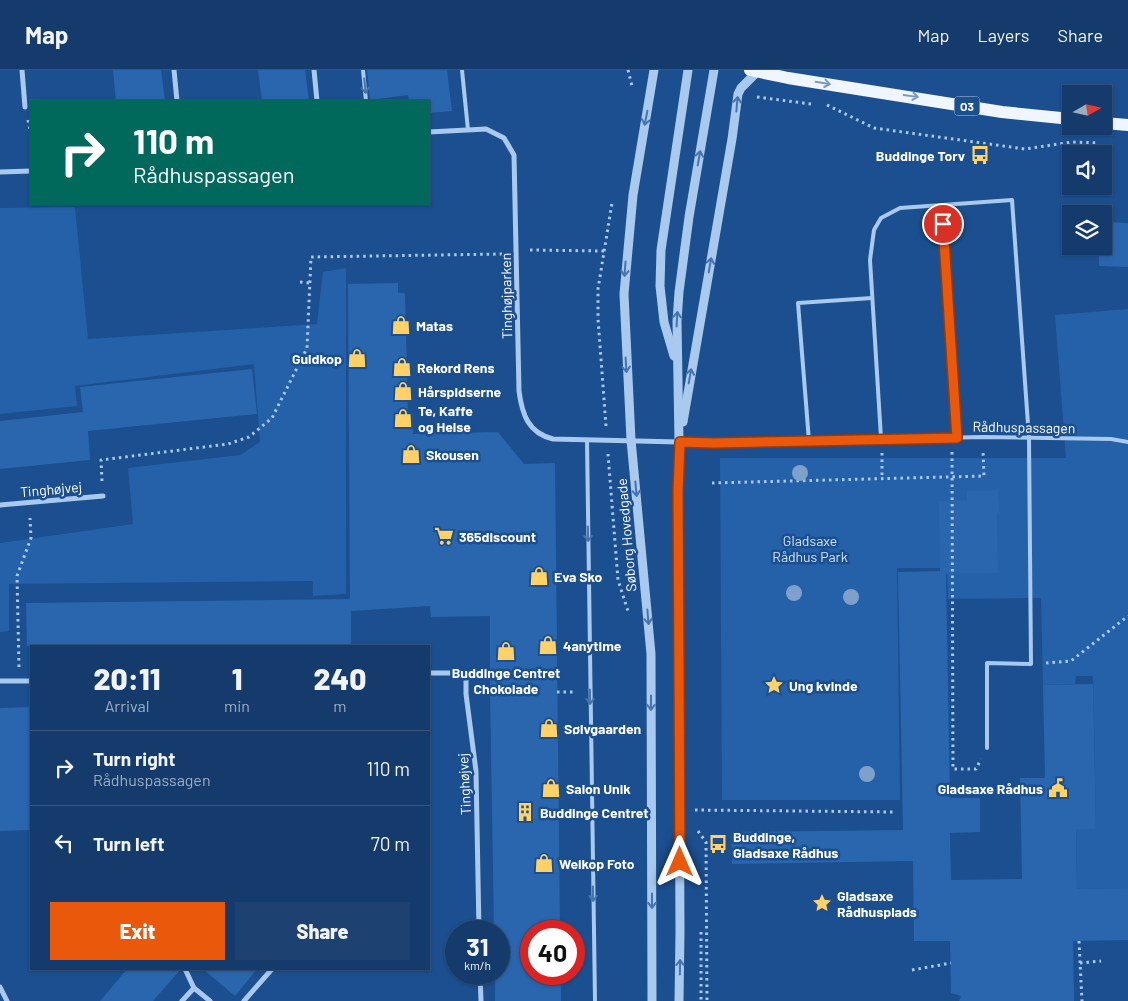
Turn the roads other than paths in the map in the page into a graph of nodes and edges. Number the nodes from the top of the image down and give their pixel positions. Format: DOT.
graph roads {
  1 [pos="22,70"];
  2 [pos="174,70"];
  3 [pos="314,70"];
  4 [pos="363,70"];
  5 [pos="462,70"];
  6 [pos="654,70"];
  7 [pos="688,70"];
  8 [pos="714,70"];
  9 [pos="754,71"];
  10 [pos="784,74"];
  11 [pos="177,100"];
  12 [pos="317,100"];
  13 [pos="366,100"];
  14 [pos="25,107"];
  15 [pos="1062,118"];
  16 [pos="1112,124"];
  17 [pos="1128,125"];
  18 [pos="468,130"];
  19 [pos="430,132"];
  20 [pos="0,172"];
  21 [pos="30,172"];
  22 [pos="942,205"];
  23 [pos="872,298"];
  24 [pos="677,368"];
  25 [pos="881,438"];
  26 [pos="957,438"];
  27 [pos="1029,438"];
  28 [pos="587,440"];
  29 [pos="632,440"];
  30 [pos="809,441"];
  31 [pos="680,442"];
  32 [pos="1128,442"];
  33 [pos="103,496"];
  34 [pos="0,505"];
  35 [pos="430,673"];
  36 [pos="0,681"];
  37 [pos="30,681"];
  38 [pos="987,748"];
  39 [pos="480,920"];
  40 [pos="186,970"];
  41 [pos="271,970"];
  42 [pos="480,985"];
  43 [pos="0,987"];
  44 [pos="194,988"];
  45 [pos="7,1001"];
  46 [pos="182,1001"];
  47 [pos="210,1001"];
  48 [pos="244,1001"];
  49 [pos="481,1001"];
  50 [pos="595,1001"];
  51 [pos="652,1001"];
  52 [pos="679,1001"];
  1 -- 14 [label="street"];
  2 -- 11 [label="street"];
  3 -- 12 [label="street"];
  4 -- 13 [label="lane, one-way"];
  5 -- 18 [label="lane"];
  6 -- 29 [label="street, Søborg Hovedgade, one-way"];
  7 -- 24 [label="street"];
  24 -- 8 [label="street, one-way"];
  9 -- 10 [label="main road, O3"];
  31 -- 9 [label="street, one-way"];
  10 -- 15 [label="main road, O3, one-way"];
  16 -- 17 [label="main road"];
  18 -- 19 [label="street, Tinghøjparken"];
  18 -- 28 [label="street, Tinghøjparken"];
  20 -- 21 [label="street"];
  22 -- 23 [label="lane"];
  22 -- 26 [label="lane"];
  22 -- 27 [label="lane"];
  23 -- 25 [label="lane"];
  23 -- 30 [label="lane"];
  24 -- 31 [label="street"];
  25 -- 26 [label="lane, Rådhuspassagen"];
  25 -- 30 [label="lane, Rådhuspassagen"];
  26 -- 27 [label="lane, Rådhuspassagen"];
  27 -- 32 [label="lane, Rådhuspassagen"];
  27 -- 38 [label="lane"];
  28 -- 29 [label="street, Tinghøjparken"];
  28 -- 50 [label="lane, one-way"];
  29 -- 31 [label="street, Tinghøjparken"];
  29 -- 51 [label="street, Søborg Hovedgade, one-way"];
  30 -- 31 [label="lane, Rådhuspassagen"];
  52 -- 31 [label="street, one-way"];
  33 -- 34 [label="street, Tinghøjvej"];
  35 -- 39 [label="street, Tinghøjvej"];
  36 -- 37 [label="street"];
  40 -- 44 [label="street"];
  41 -- 48 [label="street"];
  42 -- 49 [label="street"];
  43 -- 45 [label="street"];
  44 -- 46 [label="street"];
  44 -- 47 [label="street"];
}
